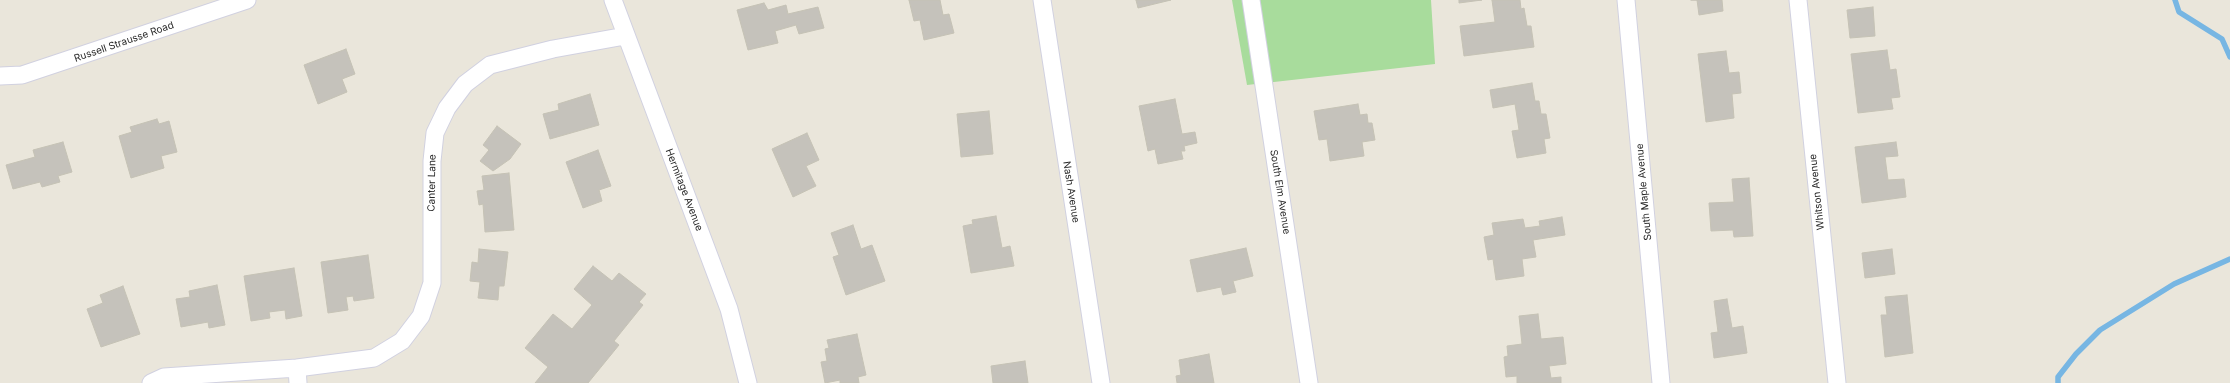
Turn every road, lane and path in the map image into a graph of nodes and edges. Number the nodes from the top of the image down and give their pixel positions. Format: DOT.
graph roads {
  1 [pos="247,0"];
  2 [pos="613,0"];
  3 [pos="1042,0"];
  4 [pos="1251,0"];
  5 [pos="1626,0"];
  6 [pos="1798,0"];
  7 [pos="625,36"];
  8 [pos="0,76"];
  9 [pos="297,376"];
  10 [pos="151,383"];
  11 [pos="748,383"];
  12 [pos="1101,383"];
  13 [pos="1309,383"];
  14 [pos="1662,383"];
  15 [pos="1837,383"];
  1 -- 8 [label="street, Russell Strausse Road"];
  2 -- 7 [label="street, Hermitage Avenue"];
  3 -- 12 [label="street, Nash Avenue"];
  4 -- 13 [label="street, South Elm Avenue"];
  5 -- 14 [label="street, South Maple Avenue"];
  6 -- 15 [label="street, Whitson Avenue"];
  7 -- 9 [label="street, Canter Lane"];
  7 -- 11 [label="street, Hermitage Avenue"];
  9 -- 10 [label="street, Canter Lane"];
}
